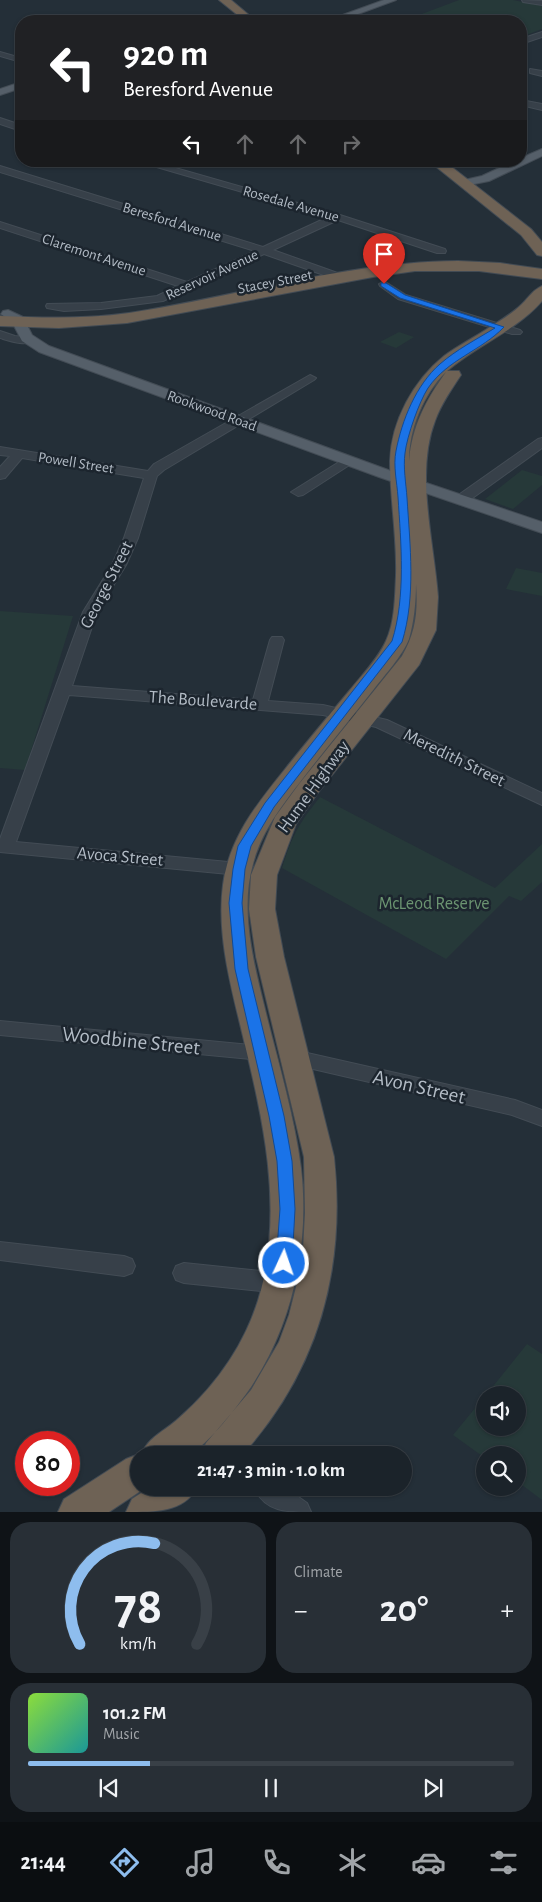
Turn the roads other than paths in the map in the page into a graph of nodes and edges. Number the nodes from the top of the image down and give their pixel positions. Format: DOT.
graph roads {
  1 [pos="224,0"];
  2 [pos="237,0"];
  3 [pos="392,0"];
  4 [pos="526,0"];
  5 [pos="542,3"];
  6 [pos="243,15"];
  7 [pos="256,15"];
  8 [pos="348,15"];
  9 [pos="542,34"];
  10 [pos="527,40"];
  11 [pos="0,54"];
  12 [pos="15,58"];
  13 [pos="533,71"];
  14 [pos="542,74"];
  15 [pos="15,87"];
  16 [pos="0,92"];
  17 [pos="527,103"];
  18 [pos="542,107"];
  19 [pos="0,122"];
  20 [pos="15,126"];
  21 [pos="542,152"];
  22 [pos="527,159"];
  23 [pos="161,167"];
  24 [pos="442,167"];
  25 [pos="510,167"];
  26 [pos="0,169"];
  27 [pos="454,170"];
  28 [pos="499,172"];
  29 [pos="337,217"];
  30 [pos="0,225"];
  31 [pos="539,232"];
  32 [pos="264,251"];
  33 [pos="441,251"];
  34 [pos="542,252"];
  35 [pos="542,258"];
  36 [pos="488,261"];
  37 [pos="542,268"];
  38 [pos="324,272"];
  39 [pos="542,274"];
  40 [pos="342,278"];
  41 [pos="384,284"];
  42 [pos="188,286"];
  43 [pos="542,290"];
  44 [pos="51,306"];
  45 [pos="542,313"];
  46 [pos="7,318"];
  47 [pos="59,323"];
  48 [pos="508,329"];
  49 [pos="0,334"];
  50 [pos="29,340"];
  51 [pos="310,378"];
  52 [pos="237,421"];
  53 [pos="542,442"];
  54 [pos="0,451"];
  55 [pos="19,454"];
  56 [pos="347,461"];
  57 [pos="0,475"];
  58 [pos="151,475"];
  59 [pos="408,482"];
  60 [pos="298,492"];
  61 [pos="462,500"];
  62 [pos="542,528"];
  63 [pos="276,640"];
  64 [pos="396,644"];
  65 [pos="418,649"];
  66 [pos="64,690"];
  67 [pos="259,705"];
  68 [pos="353,715"];
  69 [pos="542,800"];
  70 [pos="3,846"];
  71 [pos="239,869"];
  72 [pos="0,1028"];
  73 [pos="278,1056"];
  74 [pos="542,1118"];
  75 [pos="0,1251"];
  76 [pos="124,1266"];
  77 [pos="184,1273"];
  78 [pos="280,1283"];
  79 [pos="195,1428"];
  80 [pos="171,1446"];
  81 [pos="214,1446"];
  82 [pos="228,1446"];
  83 [pos="130,1477"];
  84 [pos="168,1496"];
  85 [pos="277,1496"];
  86 [pos="77,1512"];
  87 [pos="145,1512"];
  88 [pos="298,1512"];
  1 -- 6 [label="highway"];
  2 -- 7 [label="highway"];
  3 -- 8 [label="main road"];
  4 -- 5 [label="street"];
  9 -- 10 [label="street"];
  11 -- 12 [label="street"];
  13 -- 14 [label="street"];
  15 -- 16 [label="main road"];
  17 -- 18 [label="street"];
  19 -- 20 [label="street"];
  21 -- 22 [label="main road"];
  23 -- 29 [label="street, Rosedale Avenue"];
  24 -- 27 [label="street"];
  25 -- 28 [label="main road"];
  26 -- 32 [label="street, Beresford Avenue"];
  27 -- 28 [label="main road"];
  27 -- 28 [label="main road"];
  27 -- 31 [label="highway"];
  27 -- 34 [label="highway"];
  29 -- 32 [label="street, Reservoir Avenue"];
  29 -- 33 [label="street, Rosedale Avenue"];
  30 -- 42 [label="street, Claremont Avenue"];
  32 -- 38 [label="street, Beresford Avenue"];
  32 -- 42 [label="street, Reservoir Avenue"];
  35 -- 36 [label="highway"];
  36 -- 37 [label="highway, Stacey Street"];
  36 -- 38 [label="highway, Stacey Street"];
  38 -- 40 [label="street, Beresford Avenue"];
  38 -- 46 [label="highway, Stacey Street"];
  39 -- 40 [label="highway, Stacey Street"];
  40 -- 47 [label="highway, Stacey Street"];
  41 -- 48 [label="street"];
  42 -- 44 [label="street, Reservoir Avenue"];
  43 -- 48 [label="highway, Hume Highway"];
  45 -- 48 [label="highway, Hume Highway"];
  46 -- 47 [label="highway, Stacey Street"];
  46 -- 50 [label="main road"];
  47 -- 50 [label="highway"];
  48 -- 59 [label="highway, Hume Highway"];
  49 -- 50 [label="street"];
  50 -- 52 [label="main road, Rookwood Road"];
  51 -- 52 [label="street"];
  52 -- 56 [label="main road, Rookwood Road"];
  52 -- 58 [label="street"];
  53 -- 61 [label="street"];
  54 -- 55 [label="street, Powell Street"];
  55 -- 57 [label="street"];
  55 -- 58 [label="street, Powell Street"];
  56 -- 59 [label="main road, Rookwood Road"];
  56 -- 60 [label="street"];
  58 -- 66 [label="street, George Street"];
  59 -- 61 [label="main road, Rookwood Road"];
  59 -- 64 [label="highway, Hume Highway"];
  59 -- 65 [label="highway, Hume Highway"];
  61 -- 62 [label="main road, Rookwood Road"];
  63 -- 67 [label="street"];
  64 -- 65 [label="highway"];
  64 -- 68 [label="highway, Hume Highway"];
  65 -- 68 [label="highway, Hume Highway"];
  66 -- 67 [label="street, The Boulevarde"];
  66 -- 70 [label="street, George Street"];
  67 -- 68 [label="street, The Boulevarde"];
  68 -- 69 [label="street, Meredith Street"];
  68 -- 71 [label="highway, Hume Highway"];
  68 -- 73 [label="highway, Hume Highway"];
  70 -- 71 [label="street, Avoca Street"];
  71 -- 73 [label="highway, Hume Highway"];
  72 -- 73 [label="street, Woodbine Street"];
  73 -- 74 [label="street, Avon Street"];
  73 -- 78 [label="highway, Hume Highway"];
  73 -- 82 [label="highway, Hume Highway"];
  75 -- 76 [label="street"];
  77 -- 78 [label="street"];
  78 -- 79 [label="highway, Hume Highway"];
  79 -- 80 [label="highway, Hume Highway"];
  79 -- 81 [label="street"];
  83 -- 86 [label="highway"];
  84 -- 87 [label="highway"];
  85 -- 88 [label="street"];
}
